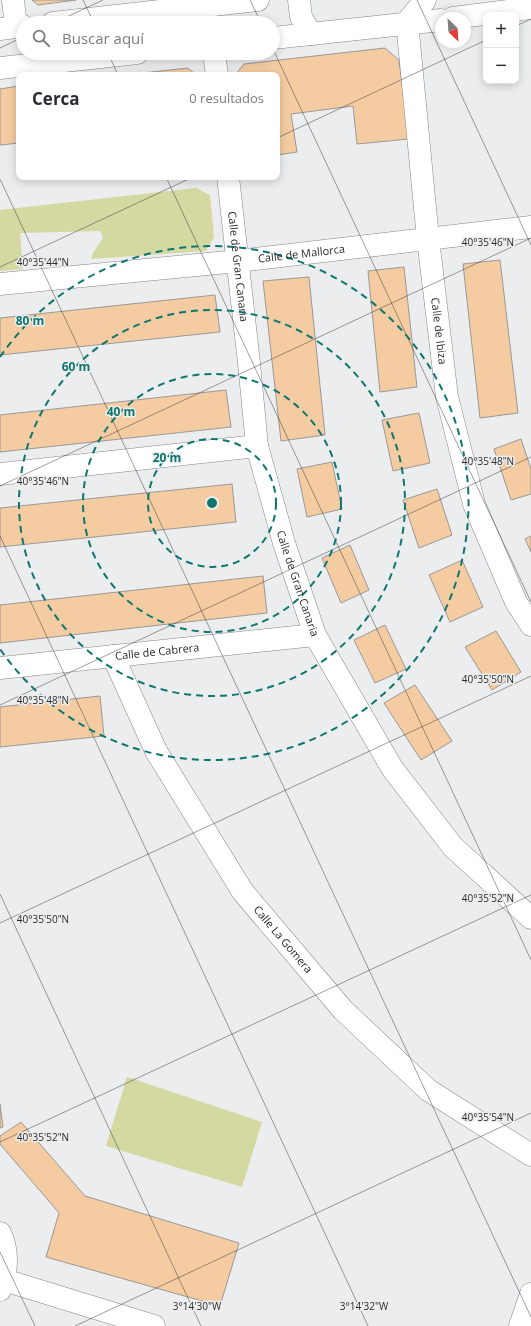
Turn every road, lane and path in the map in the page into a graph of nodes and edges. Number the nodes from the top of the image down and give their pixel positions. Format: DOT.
graph roads {
  1 [pos="13,0"];
  2 [pos="258,0"];
  3 [pos="299,0"];
  4 [pos="425,0"];
  5 [pos="531,8"];
  6 [pos="115,16"];
  7 [pos="471,16"];
  8 [pos="435,20"];
  9 [pos="407,22"];
  10 [pos="13,27"];
  11 [pos="311,34"];
  12 [pos="280,37"];
  13 [pos="73,60"];
  14 [pos="215,60"];
  15 [pos="0,68"];
  16 [pos="217,72"];
  17 [pos="228,180"];
  18 [pos="531,227"];
  19 [pos="428,239"];
  20 [pos="238,261"];
  21 [pos="0,284"];
  22 [pos="257,446"];
  23 [pos="0,474"];
  24 [pos="531,625"];
  25 [pos="315,636"];
  26 [pos="113,656"];
  27 [pos="0,668"];
  28 [pos="531,918"];
  29 [pos="531,1155"];
  30 [pos="0,1233"];
  31 [pos="2,1285"];
  32 [pos="531,1294"];
  33 [pos="154,1326"];
  34 [pos="520,1326"];
  1 -- 10 [label="street"];
  2 -- 6 [label="street"];
  3 -- 11 [label="street"];
  4 -- 9 [label="street"];
  5 -- 7 [label="street"];
  8 -- 9 [label="street"];
  9 -- 11 [label="street"];
  9 -- 19 [label="street, Calle de Ibiza"];
  11 -- 12 [label="street"];
  13 -- 15 [label="street"];
  14 -- 16 [label="street"];
  17 -- 20 [label="street, Calle de Gran Canaria"];
  18 -- 19 [label="street, Calle de Mallorca"];
  19 -- 20 [label="street, Calle de Mallorca"];
  19 -- 24 [label="street, Calle de Ibiza"];
  20 -- 21 [label="street, Calle de Mallorca"];
  20 -- 22 [label="street, Calle de Gran Canaria"];
  22 -- 23 [label="street"];
  22 -- 25 [label="street, Calle de Gran Canaria"];
  25 -- 26 [label="street, Calle de Cabrera"];
  25 -- 28 [label="street, Calle de Gran Canaria"];
  26 -- 27 [label="street, Calle de Cabrera"];
  26 -- 29 [label="street, Calle La Gomera"];
  30 -- 31 [label="street"];
  31 -- 33 [label="street"];
  32 -- 34 [label="street"];
}
